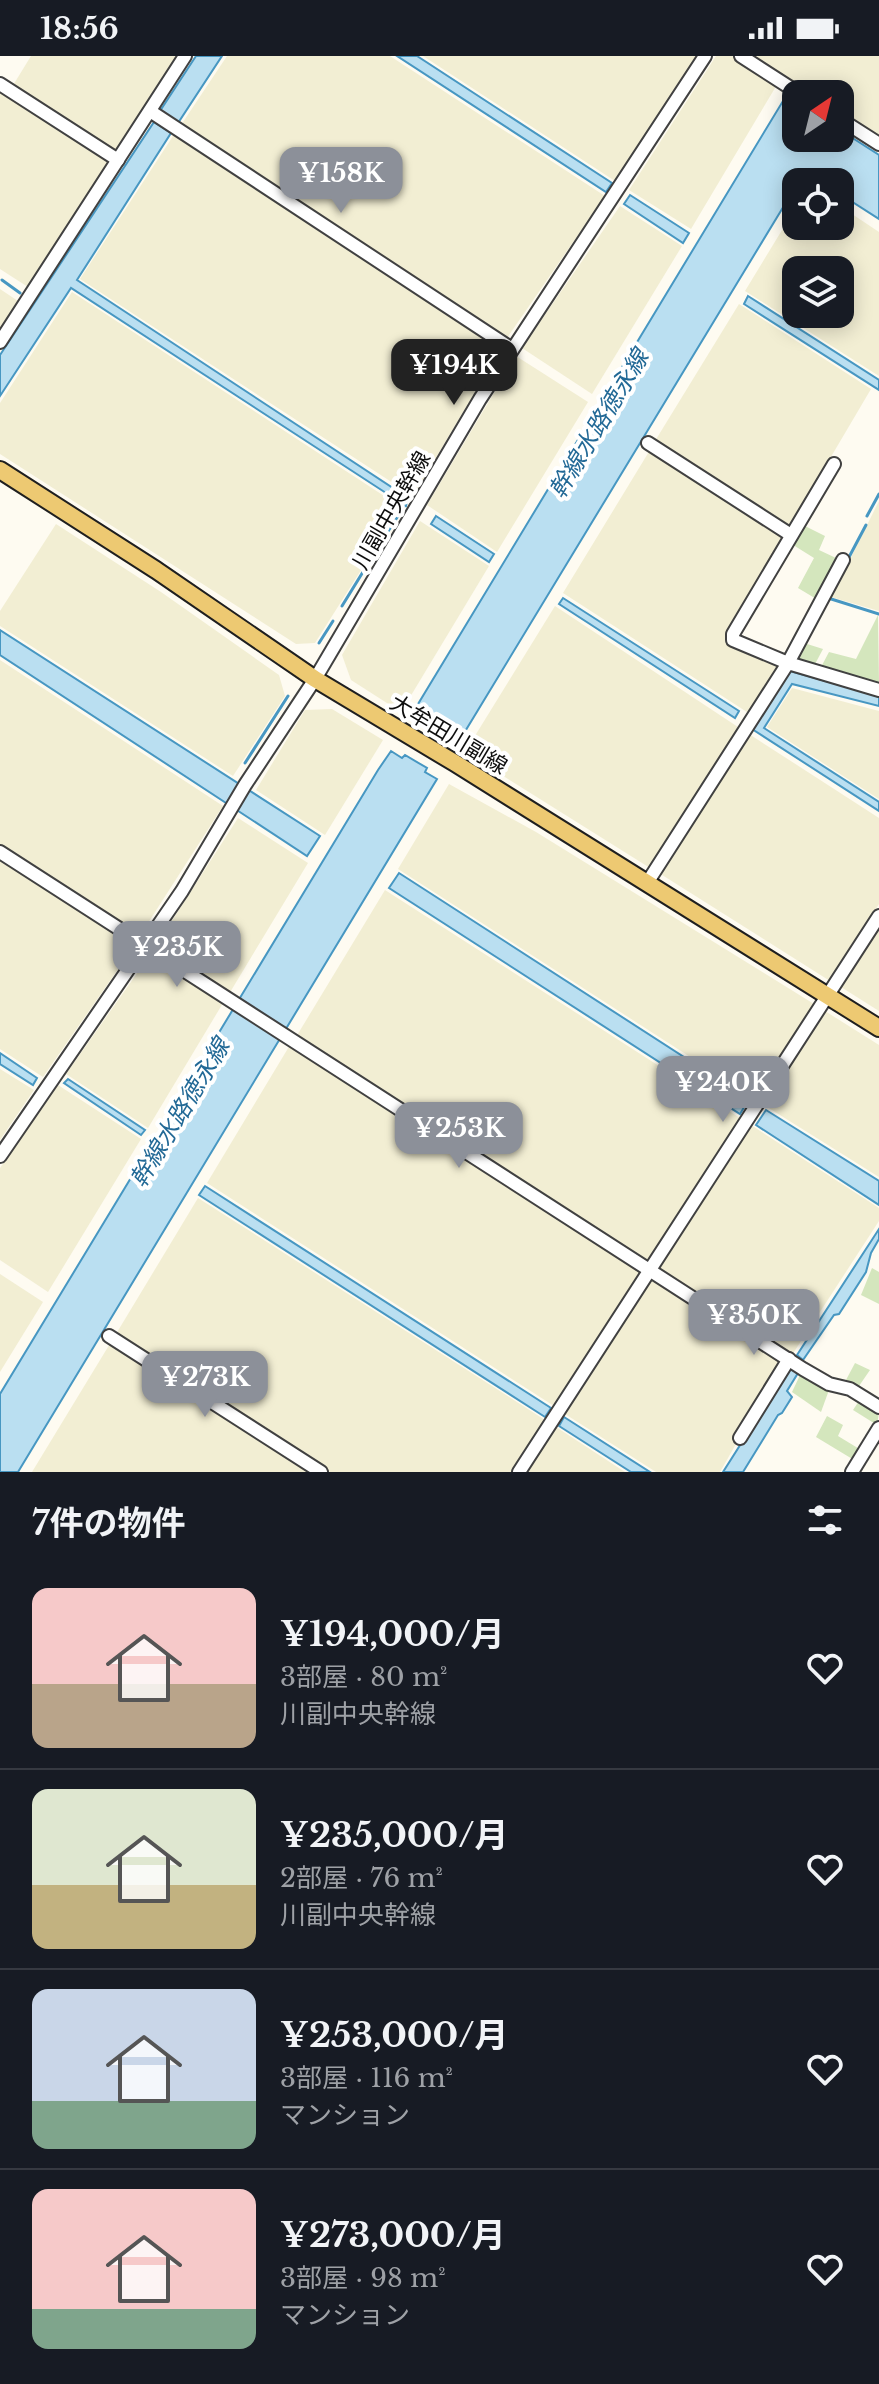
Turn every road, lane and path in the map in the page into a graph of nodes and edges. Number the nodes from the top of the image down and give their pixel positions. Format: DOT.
graph roads {
  1 [pos="185,56"];
  2 [pos="705,56"];
  3 [pos="741,56"];
  4 [pos="782,82"];
  5 [pos="0,84"];
  6 [pos="150,111"];
  7 [pos="854,128"];
  8 [pos="879,144"];
  9 [pos="118,160"];
  10 [pos="0,342"];
  11 [pos="512,349"];
  12 [pos="648,443"];
  13 [pos="834,464"];
  14 [pos="0,470"];
  15 [pos="791,535"];
  16 [pos="843,560"];
  17 [pos="788,663"];
  18 [pos="315,679"];
  19 [pos="879,690"];
  20 [pos="0,852"];
  21 [pos="647,883"];
  22 [pos="879,916"];
  23 [pos="144,946"];
  24 [pos="827,996"];
  25 [pos="879,1028"];
  26 [pos="0,1156"];
  27 [pos="650,1271"];
  28 [pos="109,1336"];
  29 [pos="789,1359"];
  30 [pos="879,1407"];
  31 [pos="879,1428"];
  32 [pos="740,1438"];
  33 [pos="321,1472"];
  34 [pos="519,1472"];
  35 [pos="852,1472"];
  1 -- 6 [label="street"];
  2 -- 11 [label="street, 川副中央幹線"];
  3 -- 4 [label="street"];
  5 -- 9 [label="street"];
  6 -- 9 [label="street"];
  6 -- 11 [label="street"];
  7 -- 8 [label="street"];
  9 -- 10 [label="street"];
  11 -- 18 [label="street, 川副中央幹線"];
  12 -- 15 [label="street"];
  13 -- 15 [label="street"];
  14 -- 18 [label="main road, 大牟田川副線"];
  15 -- 17 [label="street"];
  16 -- 17 [label="street"];
  17 -- 19 [label="street"];
  17 -- 21 [label="street"];
  18 -- 21 [label="main road, 大牟田川副線"];
  18 -- 23 [label="street, 川副中央幹線"];
  20 -- 23 [label="street"];
  21 -- 24 [label="main road, 大牟田川副線"];
  22 -- 24 [label="street"];
  23 -- 26 [label="street"];
  23 -- 27 [label="street"];
  24 -- 25 [label="main road, 大牟田川副線"];
  24 -- 27 [label="street"];
  27 -- 29 [label="street"];
  27 -- 34 [label="street"];
  28 -- 33 [label="street"];
  29 -- 30 [label="street"];
  29 -- 32 [label="street"];
  31 -- 35 [label="street"];
}
